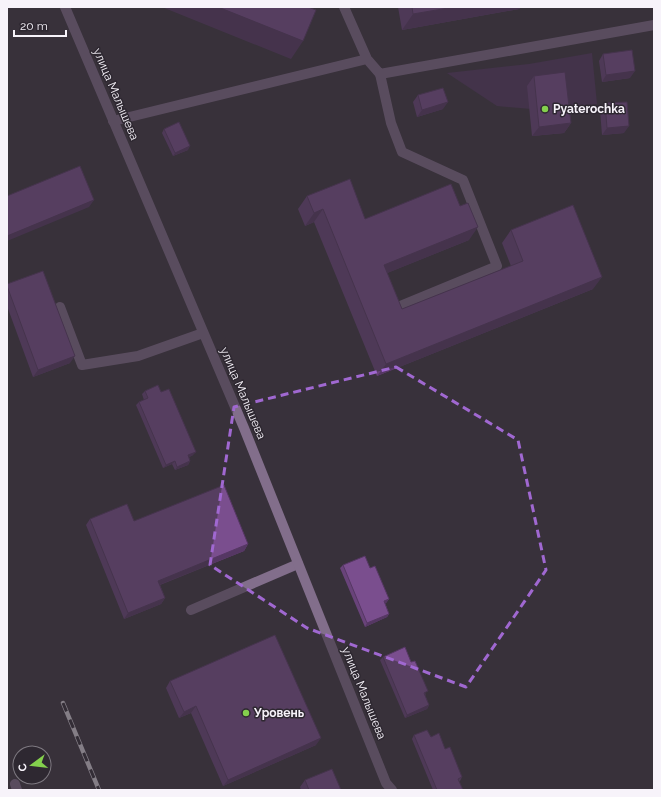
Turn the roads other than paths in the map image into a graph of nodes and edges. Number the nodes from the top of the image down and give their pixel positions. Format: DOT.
graph roads {
  1 [pos="65,7"];
  2 [pos="344,7"];
  3 [pos="654,25"];
  4 [pos="367,59"];
  5 [pos="380,74"];
  6 [pos="113,121"];
  7 [pos="400,306"];
  8 [pos="60,307"];
  9 [pos="203,332"];
  10 [pos="298,564"];
  11 [pos="192,610"];
  12 [pos="392,790"];
  1 -- 6 [label="street, улица Малышева"];
  2 -- 4 [label="street"];
  3 -- 5 [label="street"];
  4 -- 5 [label="street"];
  4 -- 6 [label="street"];
  5 -- 7 [label="street"];
  6 -- 9 [label="street, улица Малышева"];
  8 -- 9 [label="street"];
  9 -- 10 [label="street, улица Малышева"];
  10 -- 11 [label="street"];
  10 -- 12 [label="street, улица Малышева"];
}
